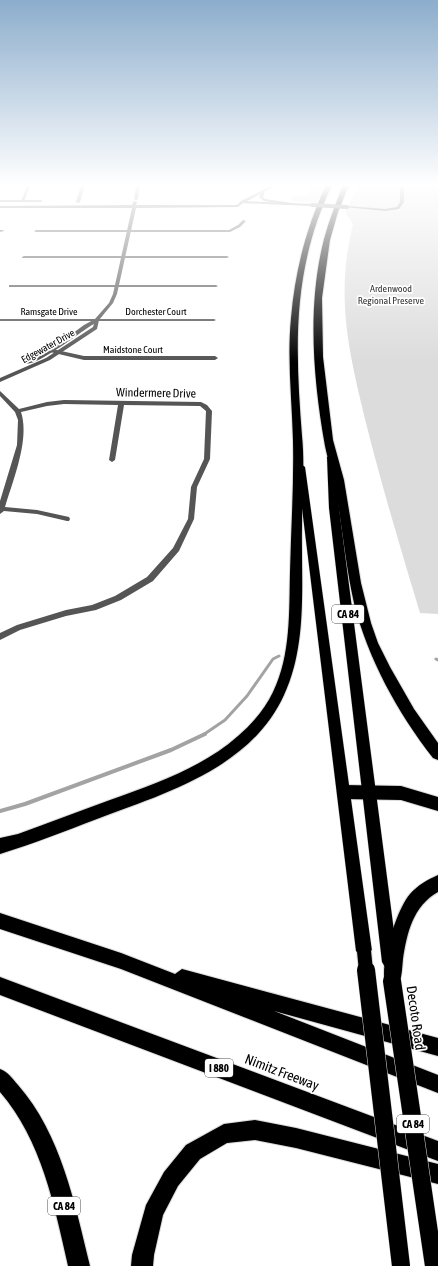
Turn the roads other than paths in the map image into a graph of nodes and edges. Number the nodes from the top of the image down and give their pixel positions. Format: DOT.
graph roads {
  1 [pos="127,244"];
  2 [pos="307,244"];
  3 [pos="327,244"];
  4 [pos="24,257"];
  5 [pos="124,257"];
  6 [pos="227,257"];
  7 [pos="11,286"];
  8 [pos="117,286"];
  9 [pos="216,286"];
  10 [pos="0,320"];
  11 [pos="69,320"];
  12 [pos="98,320"];
  13 [pos="214,320"];
  14 [pos="78,332"];
  15 [pos="52,351"];
  16 [pos="58,353"];
  17 [pos="215,358"];
  18 [pos="0,375"];
  19 [pos="0,380"];
  20 [pos="0,392"];
  21 [pos="121,403"];
  22 [pos="18,411"];
  23 [pos="298,441"];
  24 [pos="331,454"];
  25 [pos="112,460"];
  26 [pos="1,510"];
  27 [pos="66,519"];
  28 [pos="0,637"];
  29 [pos="436,751"];
  30 [pos="344,792"];
  31 [pos="370,792"];
  32 [pos="438,804"];
  33 [pos="0,846"];
  34 [pos="438,883"];
  35 [pos="0,921"];
  36 [pos="121,961"];
  37 [pos="392,981"];
  38 [pos="0,986"];
  39 [pos="438,1047"];
  40 [pos="0,1078"];
  41 [pos="438,1084"];
  42 [pos="438,1151"];
  43 [pos="438,1174"];
  44 [pos="79,1266"];
  45 [pos="142,1266"];
  46 [pos="401,1266"];
  47 [pos="434,1266"];
  1 -- 5 [label="street, Edgewater Drive"];
  2 -- 23 [label="highway"];
  3 -- 24 [label="highway, CA 84"];
  4 -- 5 [label="street"];
  5 -- 6 [label="street"];
  5 -- 8 [label="street, Edgewater Drive"];
  7 -- 8 [label="street"];
  8 -- 9 [label="street"];
  8 -- 12 [label="street, Edgewater Drive"];
  10 -- 11 [label="street, Ramsgate Drive"];
  11 -- 12 [label="street, Ramsgate Drive"];
  11 -- 14 [label="street"];
  12 -- 13 [label="street, Dorchester Court"];
  12 -- 14 [label="street, Edgewater Drive"];
  12 -- 16 [label="street, Edgewater Drive"];
  14 -- 15 [label="street, Edgewater Drive"];
  15 -- 16 [label="street, Maidstone Court"];
  15 -- 18 [label="street, Edgewater Drive"];
  16 -- 17 [label="street, Maidstone Court"];
  16 -- 19 [label="street, Edgewater Drive"];
  20 -- 22 [label="street"];
  21 -- 22 [label="street, Windermere Drive"];
  21 -- 25 [label="street"];
  21 -- 28 [label="street, Windermere Drive"];
  22 -- 26 [label="street"];
  23 -- 30 [label="highway"];
  23 -- 33 [label="highway"];
  24 -- 29 [label="highway"];
  24 -- 31 [label="highway, Decoto Road / CA 84"];
  26 -- 27 [label="street"];
  30 -- 31 [label="highway"];
  30 -- 46 [label="highway, bridge"];
  31 -- 32 [label="highway"];
  31 -- 37 [label="highway, Decoto Road / CA 84"];
  34 -- 37 [label="highway"];
  35 -- 36 [label="highway"];
  36 -- 39 [label="highway"];
  36 -- 41 [label="highway"];
  37 -- 47 [label="highway, Decoto Road / CA 84, bridge"];
  38 -- 42 [label="highway, Nimitz Freeway / I 880"];
  40 -- 44 [label="highway, CA 84"];
  43 -- 45 [label="highway"];
}
